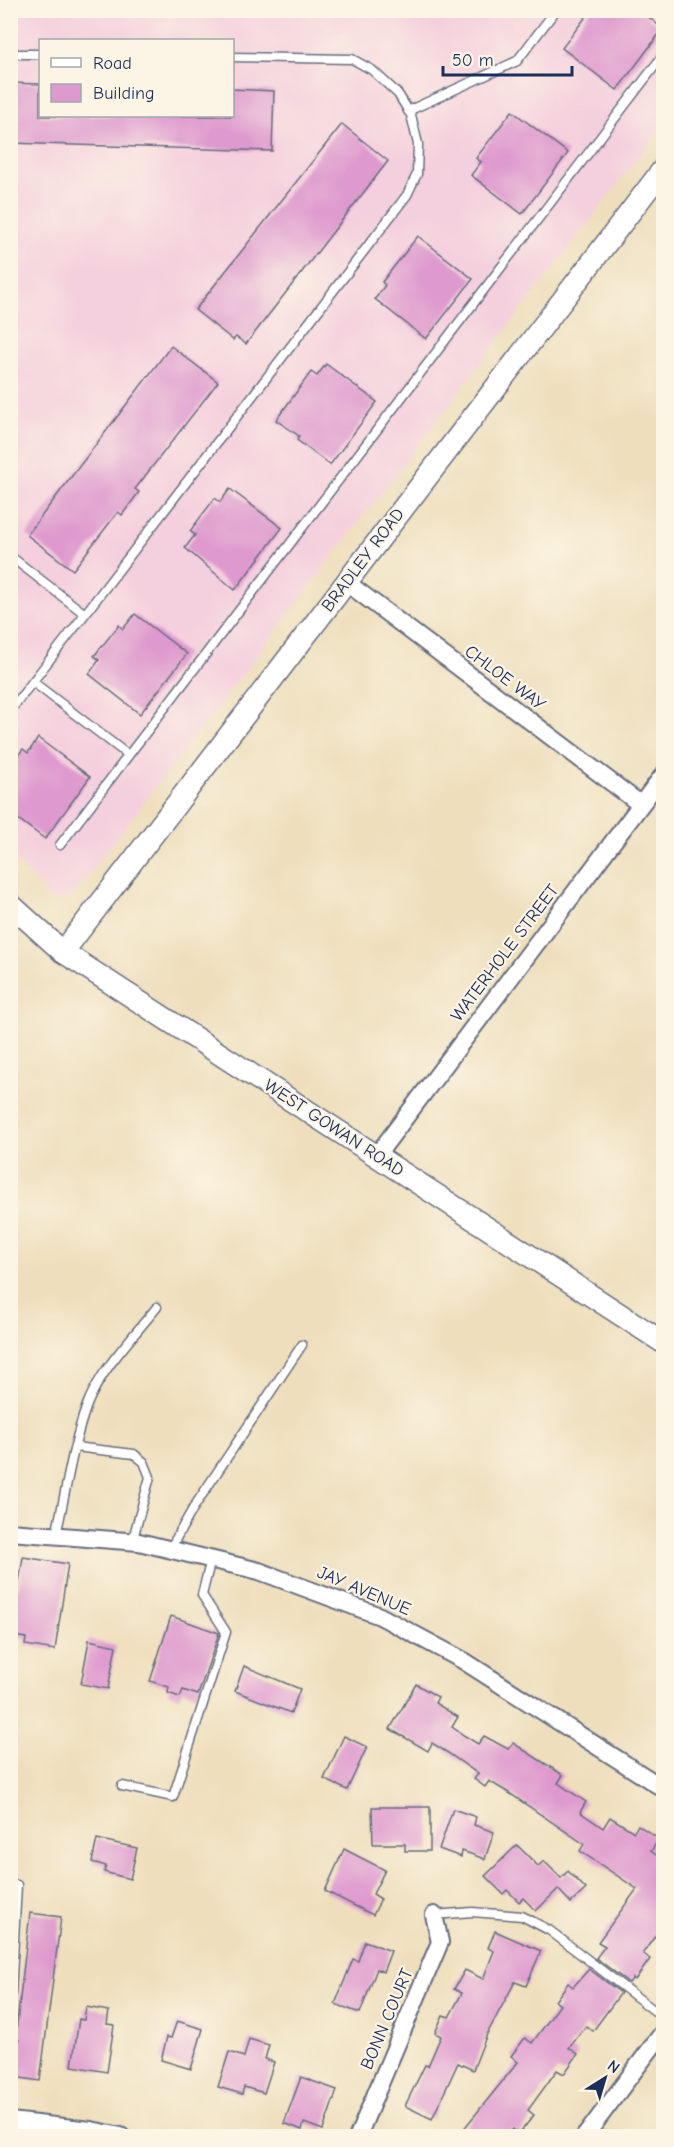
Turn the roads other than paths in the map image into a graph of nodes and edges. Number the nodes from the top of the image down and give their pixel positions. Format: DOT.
graph roads {
  1 [pos="556,10"];
  2 [pos="10,54"];
  3 [pos="39,54"];
  4 [pos="663,54"];
  5 [pos="234,57"];
  6 [pos="408,111"];
  7 [pos="663,168"];
  8 [pos="10,556"];
  9 [pos="346,582"];
  10 [pos="85,614"];
  11 [pos="33,682"];
  12 [pos="10,711"];
  13 [pos="128,755"];
  14 [pos="663,774"];
  15 [pos="640,804"];
  16 [pos="60,845"];
  17 [pos="10,904"];
  18 [pos="63,952"];
  19 [pos="377,1155"];
  20 [pos="157,1307"];
  21 [pos="663,1343"];
  22 [pos="302,1346"];
  23 [pos="75,1448"];
  24 [pos="10,1532"];
  25 [pos="56,1536"];
  26 [pos="132,1542"];
  27 [pos="170,1550"];
  28 [pos="211,1559"];
  29 [pos="122,1786"];
  30 [pos="663,1789"];
  31 [pos="10,1885"];
  32 [pos="434,1915"];
  33 [pos="10,2013"];
  34 [pos="663,2018"];
  35 [pos="663,2031"];
  36 [pos="10,2121"];
  37 [pos="121,2136"];
  38 [pos="358,2136"];
  39 [pos="585,2136"];
  1 -- 6 [label="lane"];
  2 -- 3 [label="lane"];
  4 -- 13 [label="lane"];
  5 -- 6 [label="lane"];
  6 -- 10 [label="lane"];
  7 -- 9 [label="street, BRADLEY ROAD"];
  8 -- 10 [label="lane"];
  9 -- 15 [label="street, CHLOE WAY"];
  9 -- 18 [label="street, BRADLEY ROAD"];
  10 -- 11 [label="lane"];
  11 -- 12 [label="lane"];
  11 -- 13 [label="lane"];
  13 -- 16 [label="lane"];
  14 -- 15 [label="street, WATERHOLE STREET"];
  15 -- 19 [label="street, WATERHOLE STREET"];
  17 -- 18 [label="street, WEST GOWAN ROAD"];
  18 -- 19 [label="street, WEST GOWAN ROAD"];
  19 -- 21 [label="street, WEST GOWAN ROAD"];
  20 -- 23 [label="lane"];
  22 -- 27 [label="lane"];
  23 -- 25 [label="lane"];
  23 -- 26 [label="lane"];
  24 -- 25 [label="street, JAY AVENUE"];
  25 -- 26 [label="street, JAY AVENUE"];
  26 -- 27 [label="street, JAY AVENUE"];
  27 -- 28 [label="street, JAY AVENUE"];
  28 -- 29 [label="lane"];
  28 -- 30 [label="street, JAY AVENUE"];
  31 -- 33 [label="lane"];
  32 -- 34 [label="lane"];
  32 -- 38 [label="street, BONN COURT"];
  35 -- 39 [label="street"];
  36 -- 37 [label="street"];
}
